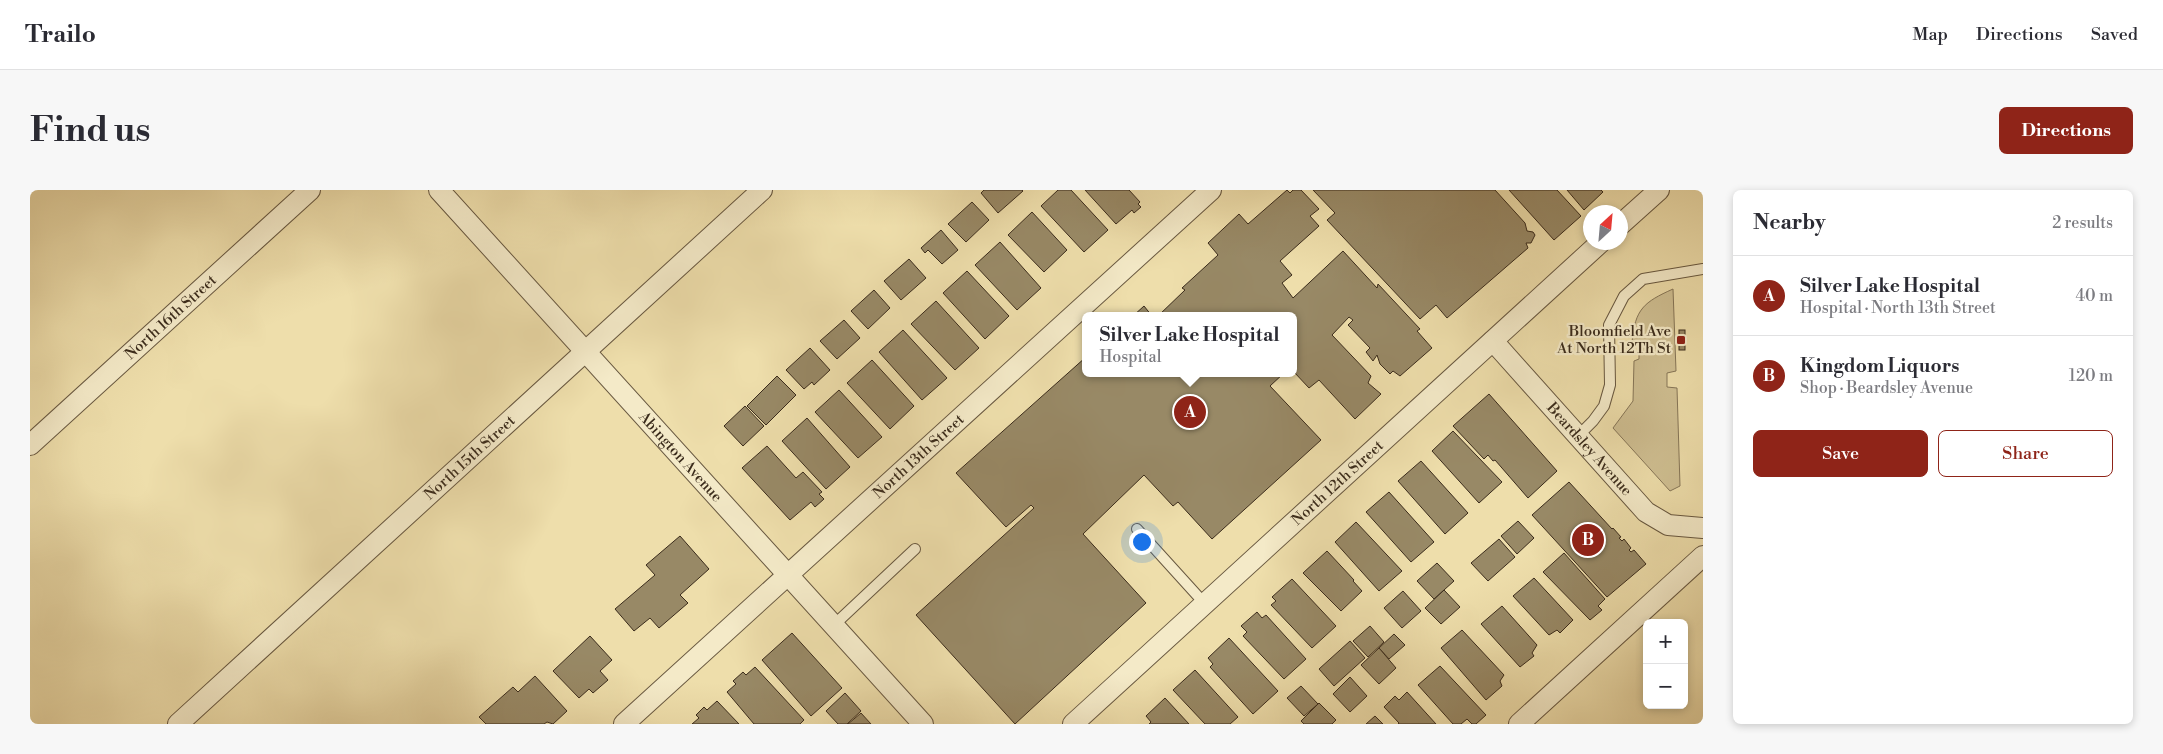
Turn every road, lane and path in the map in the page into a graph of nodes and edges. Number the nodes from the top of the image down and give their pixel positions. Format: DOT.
graph roads {
  1 [pos="310,190"];
  2 [pos="439,190"];
  3 [pos="762,190"];
  4 [pos="1211,190"];
  5 [pos="1659,190"];
  6 [pos="1628,218"];
  7 [pos="1592,250"];
  8 [pos="1703,269"];
  9 [pos="1494,341"];
  10 [pos="585,351"];
  11 [pos="1578,436"];
  12 [pos="30,445"];
  13 [pos="1703,528"];
  14 [pos="1137,529"];
  15 [pos="916,549"];
  16 [pos="1703,556"];
  17 [pos="788,575"];
  18 [pos="1205,604"];
  19 [pos="834,626"];
  20 [pos="178,724"];
  21 [pos="624,724"];
  22 [pos="923,724"];
  23 [pos="1073,724"];
  24 [pos="1519,724"];
  1 -- 12 [label="street, North 16th Street"];
  2 -- 10 [label="street, Abington Avenue"];
  3 -- 10 [label="street, North 15th Street"];
  4 -- 17 [label="street, North 13th Street"];
  5 -- 6 [label="street"];
  7 -- 9 [label="street, North 12th Street"];
  8 -- 11 [label="lane"];
  9 -- 11 [label="street, Beardsley Avenue"];
  9 -- 18 [label="street, North 12th Street"];
  10 -- 17 [label="street, Abington Avenue"];
  10 -- 20 [label="street, North 15th Street"];
  11 -- 13 [label="street, Beardsley Avenue"];
  14 -- 18 [label="lane"];
  15 -- 19 [label="lane"];
  16 -- 24 [label="street"];
  17 -- 19 [label="street, Abington Avenue"];
  17 -- 21 [label="street, North 13th Street"];
  18 -- 23 [label="street, North 12th Street"];
  19 -- 22 [label="street, Abington Avenue"];
}
